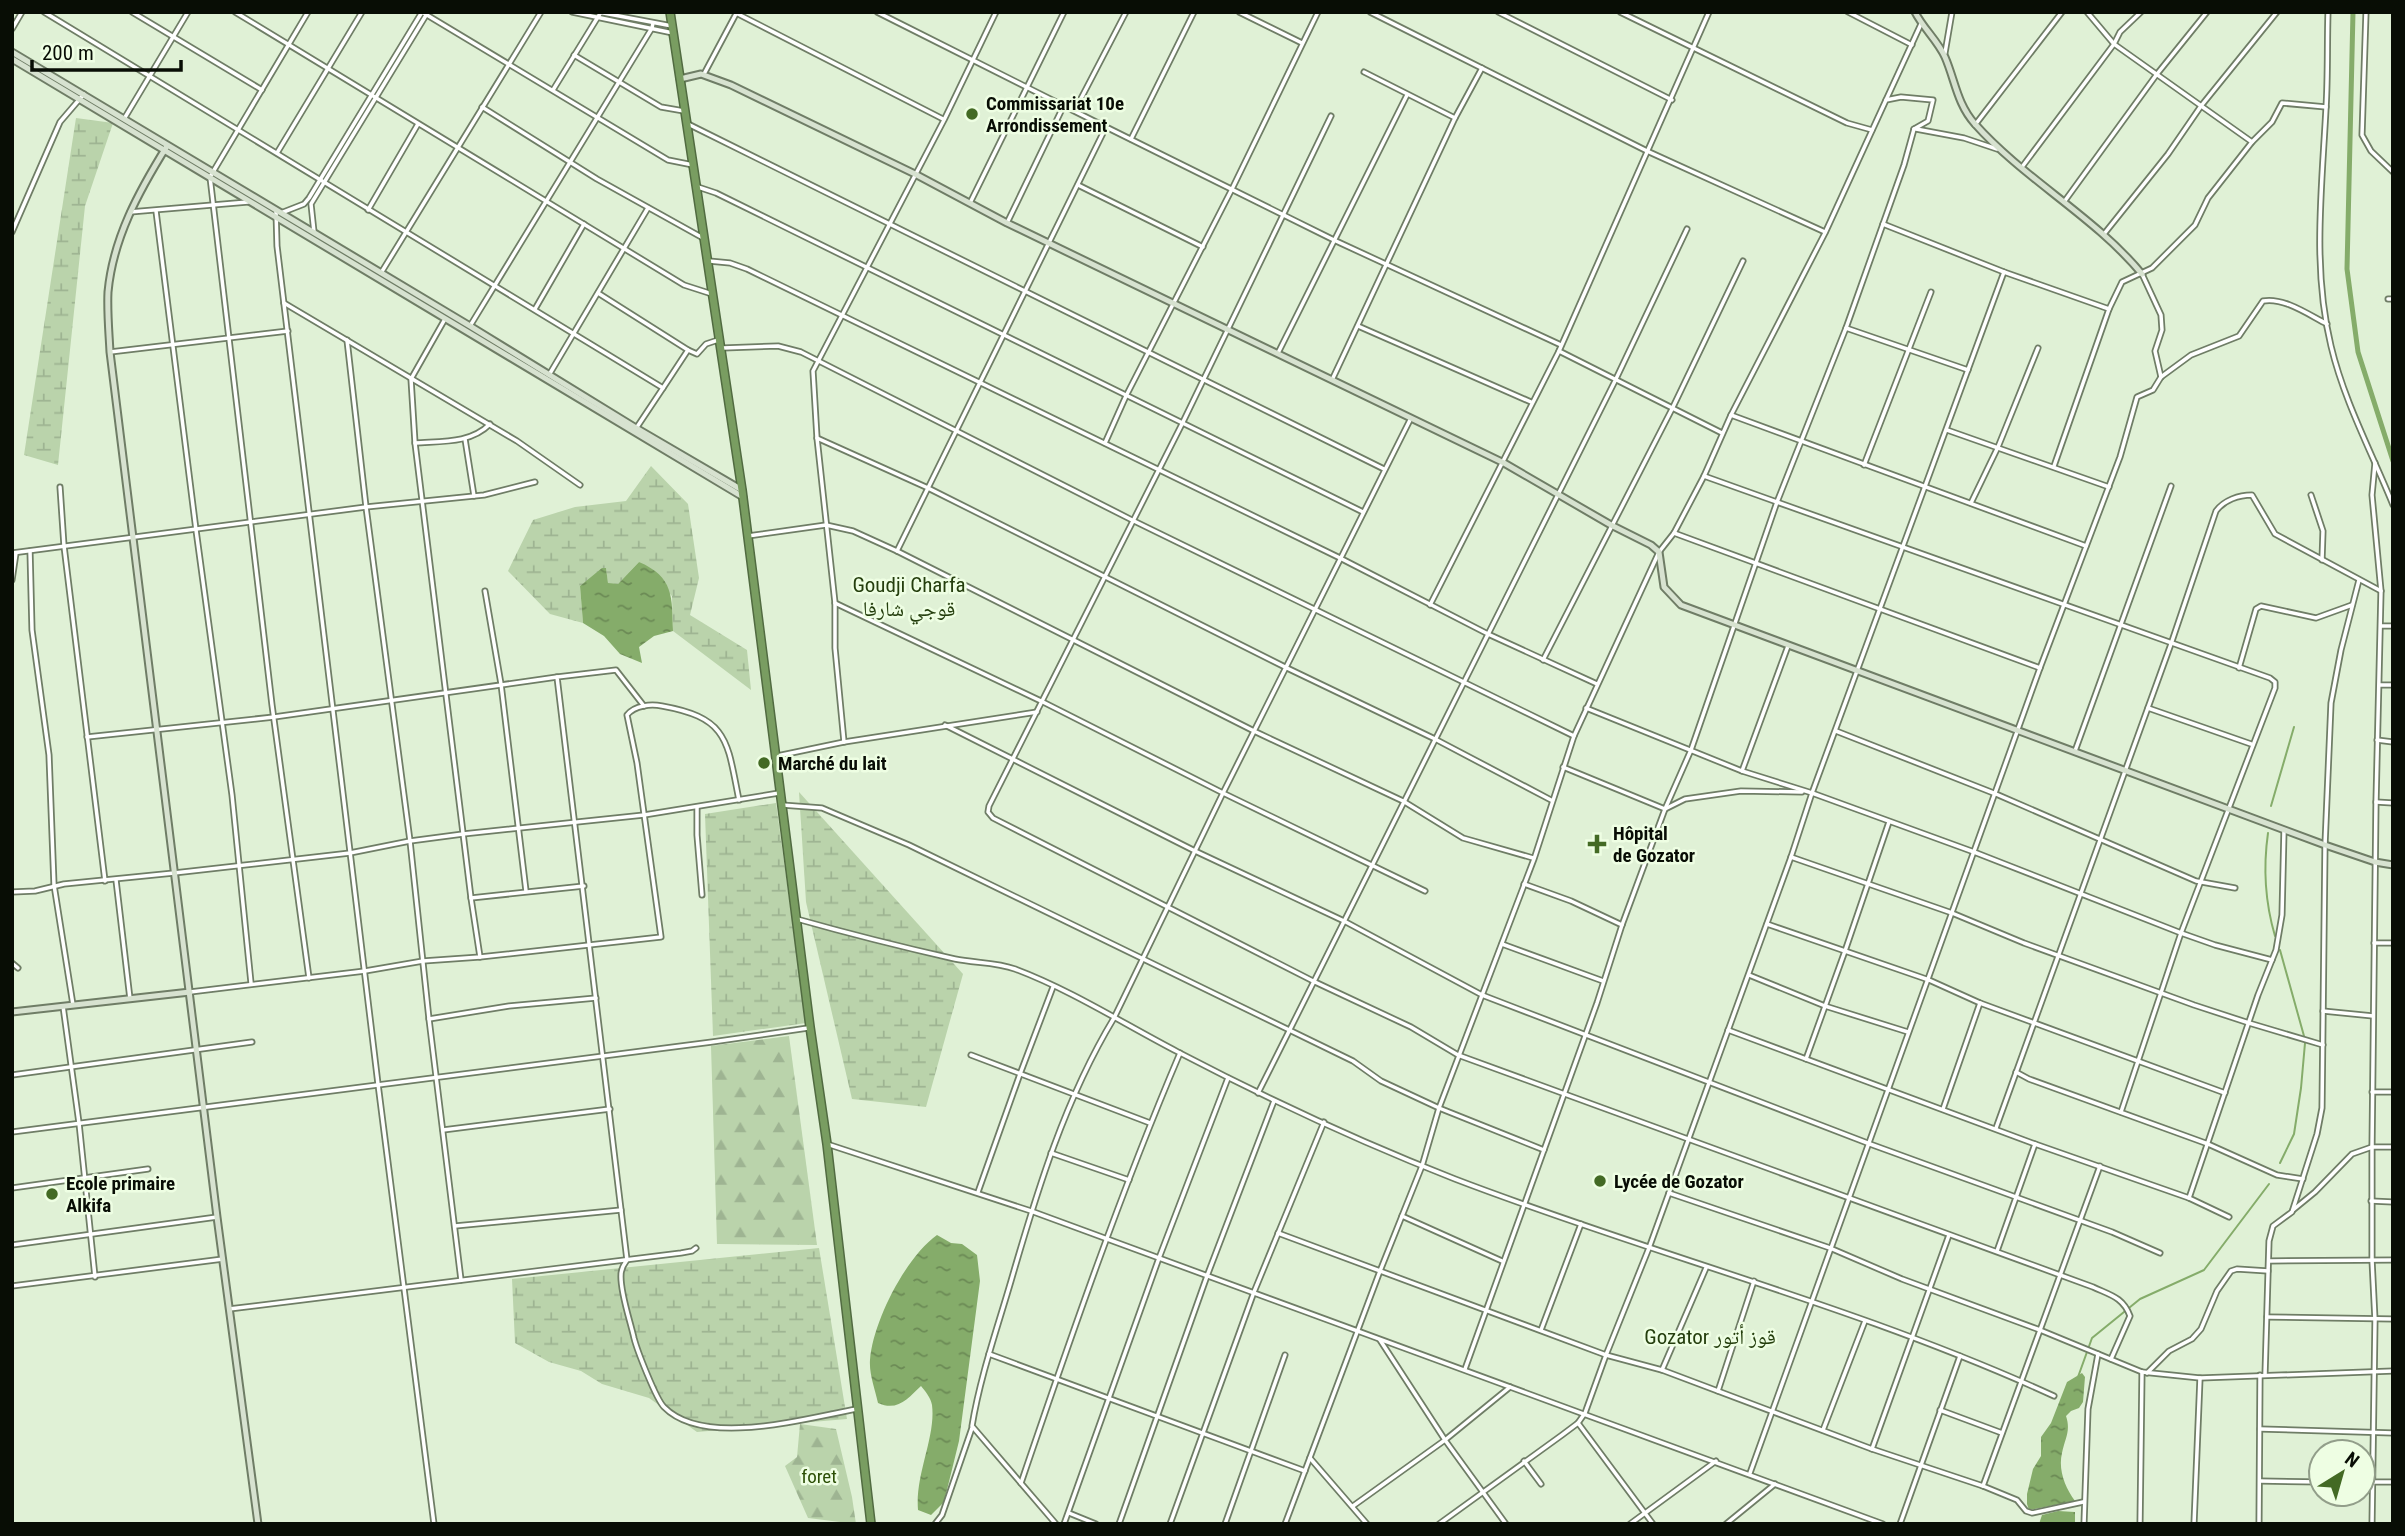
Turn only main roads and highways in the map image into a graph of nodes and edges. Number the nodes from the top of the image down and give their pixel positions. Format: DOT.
graph roads {
  1 [pos="670,12"];
  2 [pos="871,1524"];
  1 -- 2 [label="highway"];
}
